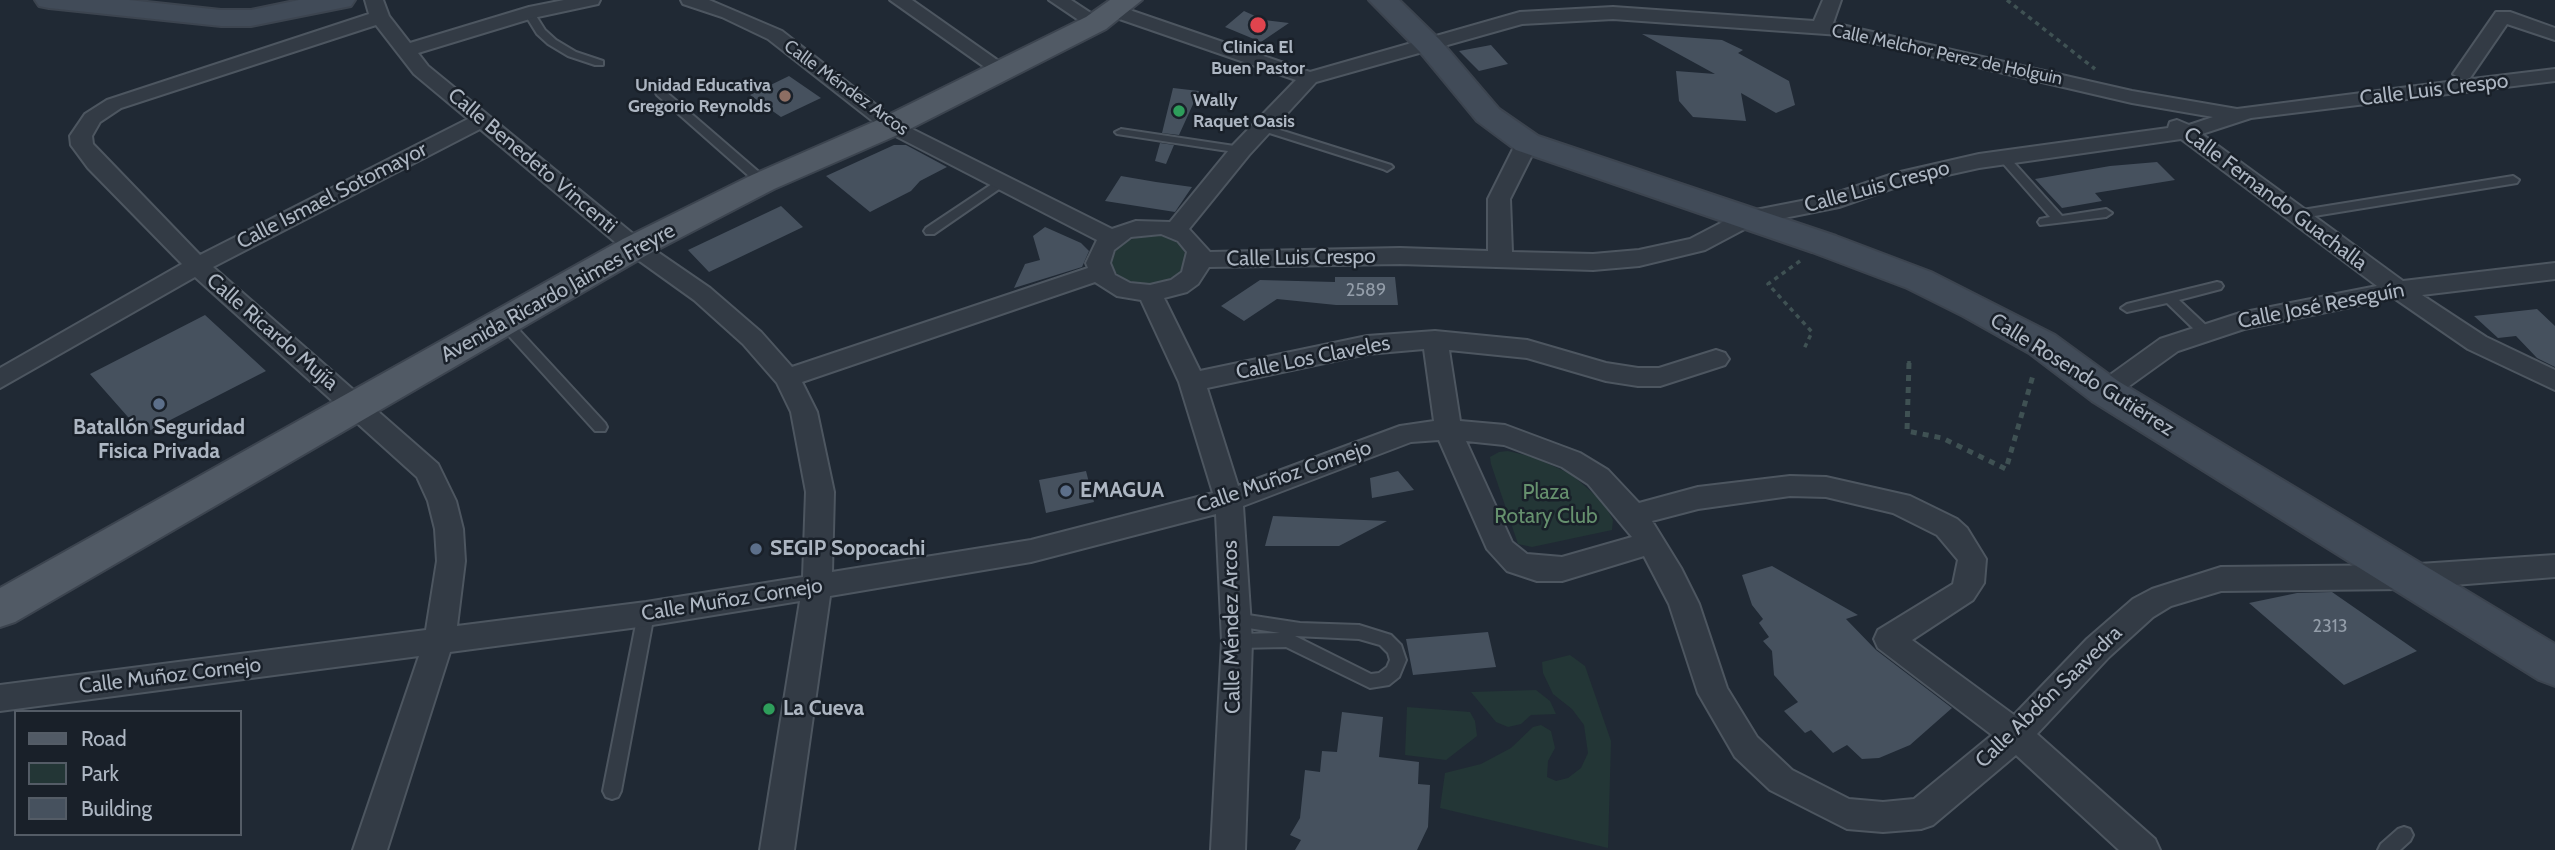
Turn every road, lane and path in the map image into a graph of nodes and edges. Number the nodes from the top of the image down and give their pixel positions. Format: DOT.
graph roads {
  1 [pos="211,0"];
  2 [pos="275,0"];
  3 [pos="341,0"];
  4 [pos="591,0"];
  5 [pos="690,0"];
  6 [pos="899,0"];
  7 [pos="1058,0"];
  8 [pos="1383,0"];
  9 [pos="1832,0"];
  10 [pos="2007,0"];
  11 [pos="60,1"];
  12 [pos="377,8"];
  13 [pos="1714,9"];
  14 [pos="1113,11"];
  15 [pos="529,13"];
  16 [pos="1821,28"];
  17 [pos="2555,34"];
  18 [pos="1430,46"];
  19 [pos="404,51"];
  20 [pos="599,63"];
  21 [pos="1000,69"];
  22 [pos="2463,74"];
  23 [pos="2555,75"];
  24 [pos="1309,78"];
  25 [pos="661,93"];
  26 [pos="2132,97"];
  27 [pos="2248,113"];
  28 [pos="484,119"];
  29 [pos="891,125"];
  30 [pos="1261,127"];
  31 [pos="1121,132"];
  32 [pos="2187,132"];
  33 [pos="1527,143"];
  34 [pos="1241,150"];
  35 [pos="2004,158"];
  36 [pos="1387,167"];
  37 [pos="2513,180"];
  38 [pos="763,182"];
  39 [pos="1001,183"];
  40 [pos="2106,213"];
  41 [pos="2296,215"];
  42 [pos="1748,218"];
  43 [pos="2059,220"];
  44 [pos="2044,222"];
  45 [pos="1176,230"];
  46 [pos="930,231"];
  47 [pos="1112,238"];
  48 [pos="1824,244"];
  49 [pos="635,247"];
  50 [pos="1500,259"];
  51 [pos="1200,260"];
  52 [pos="197,265"];
  53 [pos="2555,271"];
  54 [pos="1100,272"];
  55 [pos="2217,286"];
  56 [pos="2396,290"];
  57 [pos="1150,293"];
  58 [pos="2169,297"];
  59 [pos="2127,308"];
  60 [pos="504,322"];
  61 [pos="2205,332"];
  62 [pos="1435,340"];
  63 [pos="2042,344"];
  64 [pos="1804,349"];
  65 [pos="1716,359"];
  66 [pos="1909,361"];
  67 [pos="787,378"];
  68 [pos="0,379"];
  69 [pos="2555,381"];
  70 [pos="1192,382"];
  71 [pos="2105,391"];
  72 [pos="358,408"];
  73 [pos="600,427"];
  74 [pos="1448,429"];
  75 [pos="1229,500"];
  76 [pos="1633,515"];
  77 [pos="1651,543"];
  78 [pos="2555,566"];
  79 [pos="2404,577"];
  80 [pos="817,587"];
  81 [pos="0,609"];
  82 [pos="646,614"];
  83 [pos="1236,631"];
  84 [pos="439,641"];
  85 [pos="2555,667"];
  86 [pos="0,698"];
  87 [pos="2016,735"];
  88 [pos="612,792"];
  89 [pos="2404,835"];
  90 [pos="370,850"];
  91 [pos="776,850"];
  92 [pos="1228,850"];
  93 [pos="2143,850"];
  94 [pos="2387,850"];
  1 -- 2 [label="street"];
  3 -- 11 [label="street"];
  4 -- 15 [label="street"];
  5 -- 29 [label="street, Calle Méndez Arcos"];
  6 -- 21 [label="street"];
  7 -- 14 [label="street"];
  8 -- 18 [label="street, Calle Rosendo Gutiérrez"];
  9 -- 16 [label="street"];
  10 -- 26 [label="path"];
  12 -- 19 [label="street, Calle Benedeto Vincenti"];
  12 -- 52 [label="street, Calle Ricardo Mujía"];
  13 -- 16 [label="street, Calle Melchor Perez de Holguin"];
  13 -- 18 [label="street, Calle Melchor Perez de Holguin"];
  14 -- 21 [label="main road, Avenida Ricardo Jaimes Freyre"];
  14 -- 24 [label="street"];
  15 -- 19 [label="street"];
  15 -- 20 [label="lane"];
  16 -- 26 [label="street, Calle Melchor Perez de Holguin"];
  17 -- 22 [label="street"];
  18 -- 24 [label="street, Calle Melchor Perez de Holguin"];
  18 -- 33 [label="street, Calle Rosendo Gutiérrez"];
  19 -- 28 [label="street, Calle Benedeto Vincenti"];
  21 -- 29 [label="main road, Avenida Ricardo Jaimes Freyre"];
  23 -- 27 [label="street, Calle Luis Crespo"];
  24 -- 30 [label="street"];
  25 -- 38 [label="lane"];
  26 -- 27 [label="street, Calle Melchor Perez de Holguin"];
  26 -- 32 [label="street, Calle Fernando Guachalla"];
  27 -- 32 [label="street, Calle Luis Crespo"];
  28 -- 49 [label="street, Calle Benedeto Vincenti"];
  28 -- 52 [label="street, Calle Ismael Sotomayor"];
  29 -- 38 [label="main road, Avenida Ricardo Jaimes Freyre"];
  29 -- 39 [label="street, Calle Méndez Arcos"];
  30 -- 34 [label="street"];
  30 -- 36 [label="lane"];
  31 -- 34 [label="lane"];
  32 -- 35 [label="street, Calle Luis Crespo"];
  32 -- 41 [label="street, Calle Fernando Guachalla"];
  33 -- 42 [label="street, Calle Rosendo Gutiérrez"];
  33 -- 50 [label="street"];
  34 -- 45 [label="street"];
  35 -- 42 [label="street, Calle Luis Crespo"];
  35 -- 43 [label="lane"];
  37 -- 41 [label="lane"];
  38 -- 49 [label="main road, Avenida Ricardo Jaimes Freyre"];
  39 -- 46 [label="lane"];
  39 -- 47 [label="street, Calle Méndez Arcos"];
  40 -- 43 [label="lane"];
  41 -- 56 [label="street, Calle Fernando Guachalla"];
  42 -- 48 [label="street, Calle Rosendo Gutiérrez"];
  42 -- 50 [label="street, Calle Luis Crespo"];
  43 -- 44 [label="lane"];
  45 -- 47 [label="street"];
  45 -- 51 [label="street"];
  47 -- 54 [label="street"];
  48 -- 63 [label="street, Calle Rosendo Gutiérrez"];
  48 -- 64 [label="path"];
  49 -- 60 [label="main road, Avenida Ricardo Jaimes Freyre"];
  49 -- 67 [label="street, Calle Benedeto Vincenti"];
  50 -- 51 [label="street, Calle Luis Crespo"];
  51 -- 57 [label="street"];
  52 -- 68 [label="street, Calle Ismael Sotomayor"];
  52 -- 72 [label="street, Calle Ricardo Mujía"];
  53 -- 56 [label="street, Calle José Reseguín"];
  54 -- 57 [label="street"];
  54 -- 67 [label="street"];
  55 -- 58 [label="lane"];
  56 -- 61 [label="street, Calle José Reseguín"];
  56 -- 69 [label="street, Calle Fernando Guachalla"];
  57 -- 70 [label="street, Calle Méndez Arcos"];
  58 -- 59 [label="lane"];
  58 -- 61 [label="lane"];
  60 -- 72 [label="main road, Avenida Ricardo Jaimes Freyre"];
  60 -- 73 [label="lane"];
  61 -- 71 [label="street, Calle José Reseguín"];
  62 -- 65 [label="street, Calle Los Claveles"];
  62 -- 70 [label="street, Calle Los Claveles"];
  62 -- 74 [label="street"];
  63 -- 66 [label="path"];
  63 -- 71 [label="street, Calle Rosendo Gutiérrez"];
  67 -- 80 [label="street, Calle Benedeto Vincenti"];
  70 -- 75 [label="street, Calle Méndez Arcos"];
  71 -- 79 [label="street, Calle Rosendo Gutiérrez"];
  72 -- 81 [label="main road, Avenida Ricardo Jaimes Freyre"];
  72 -- 84 [label="street, Calle Ricardo Mujía"];
  74 -- 75 [label="street, Calle Muñoz Cornejo"];
  74 -- 76 [label="street, Calle Abdón Saavedra"];
  74 -- 77 [label="street"];
  75 -- 80 [label="street, Calle Muñoz Cornejo"];
  75 -- 83 [label="street, Calle Méndez Arcos"];
  76 -- 77 [label="street, Calle Abdón Saavedra"];
  76 -- 87 [label="street"];
  77 -- 87 [label="street, Calle Abdón Saavedra"];
  78 -- 79 [label="street, Calle Abdón Saavedra"];
  79 -- 85 [label="street, Calle Rosendo Gutiérrez"];
  79 -- 87 [label="street, Calle Abdón Saavedra"];
  80 -- 82 [label="street, Calle Muñoz Cornejo"];
  80 -- 91 [label="street, Calle Benedeto Vincenti"];
  82 -- 84 [label="street, Calle Muñoz Cornejo"];
  82 -- 88 [label="lane"];
  83 -- 83 [label="lane"];
  83 -- 92 [label="street, Calle Méndez Arcos"];
  84 -- 86 [label="street, Calle Muñoz Cornejo"];
  84 -- 90 [label="street, Calle Ricardo Mujía"];
  87 -- 93 [label="street"];
  89 -- 94 [label="lane"];
}
